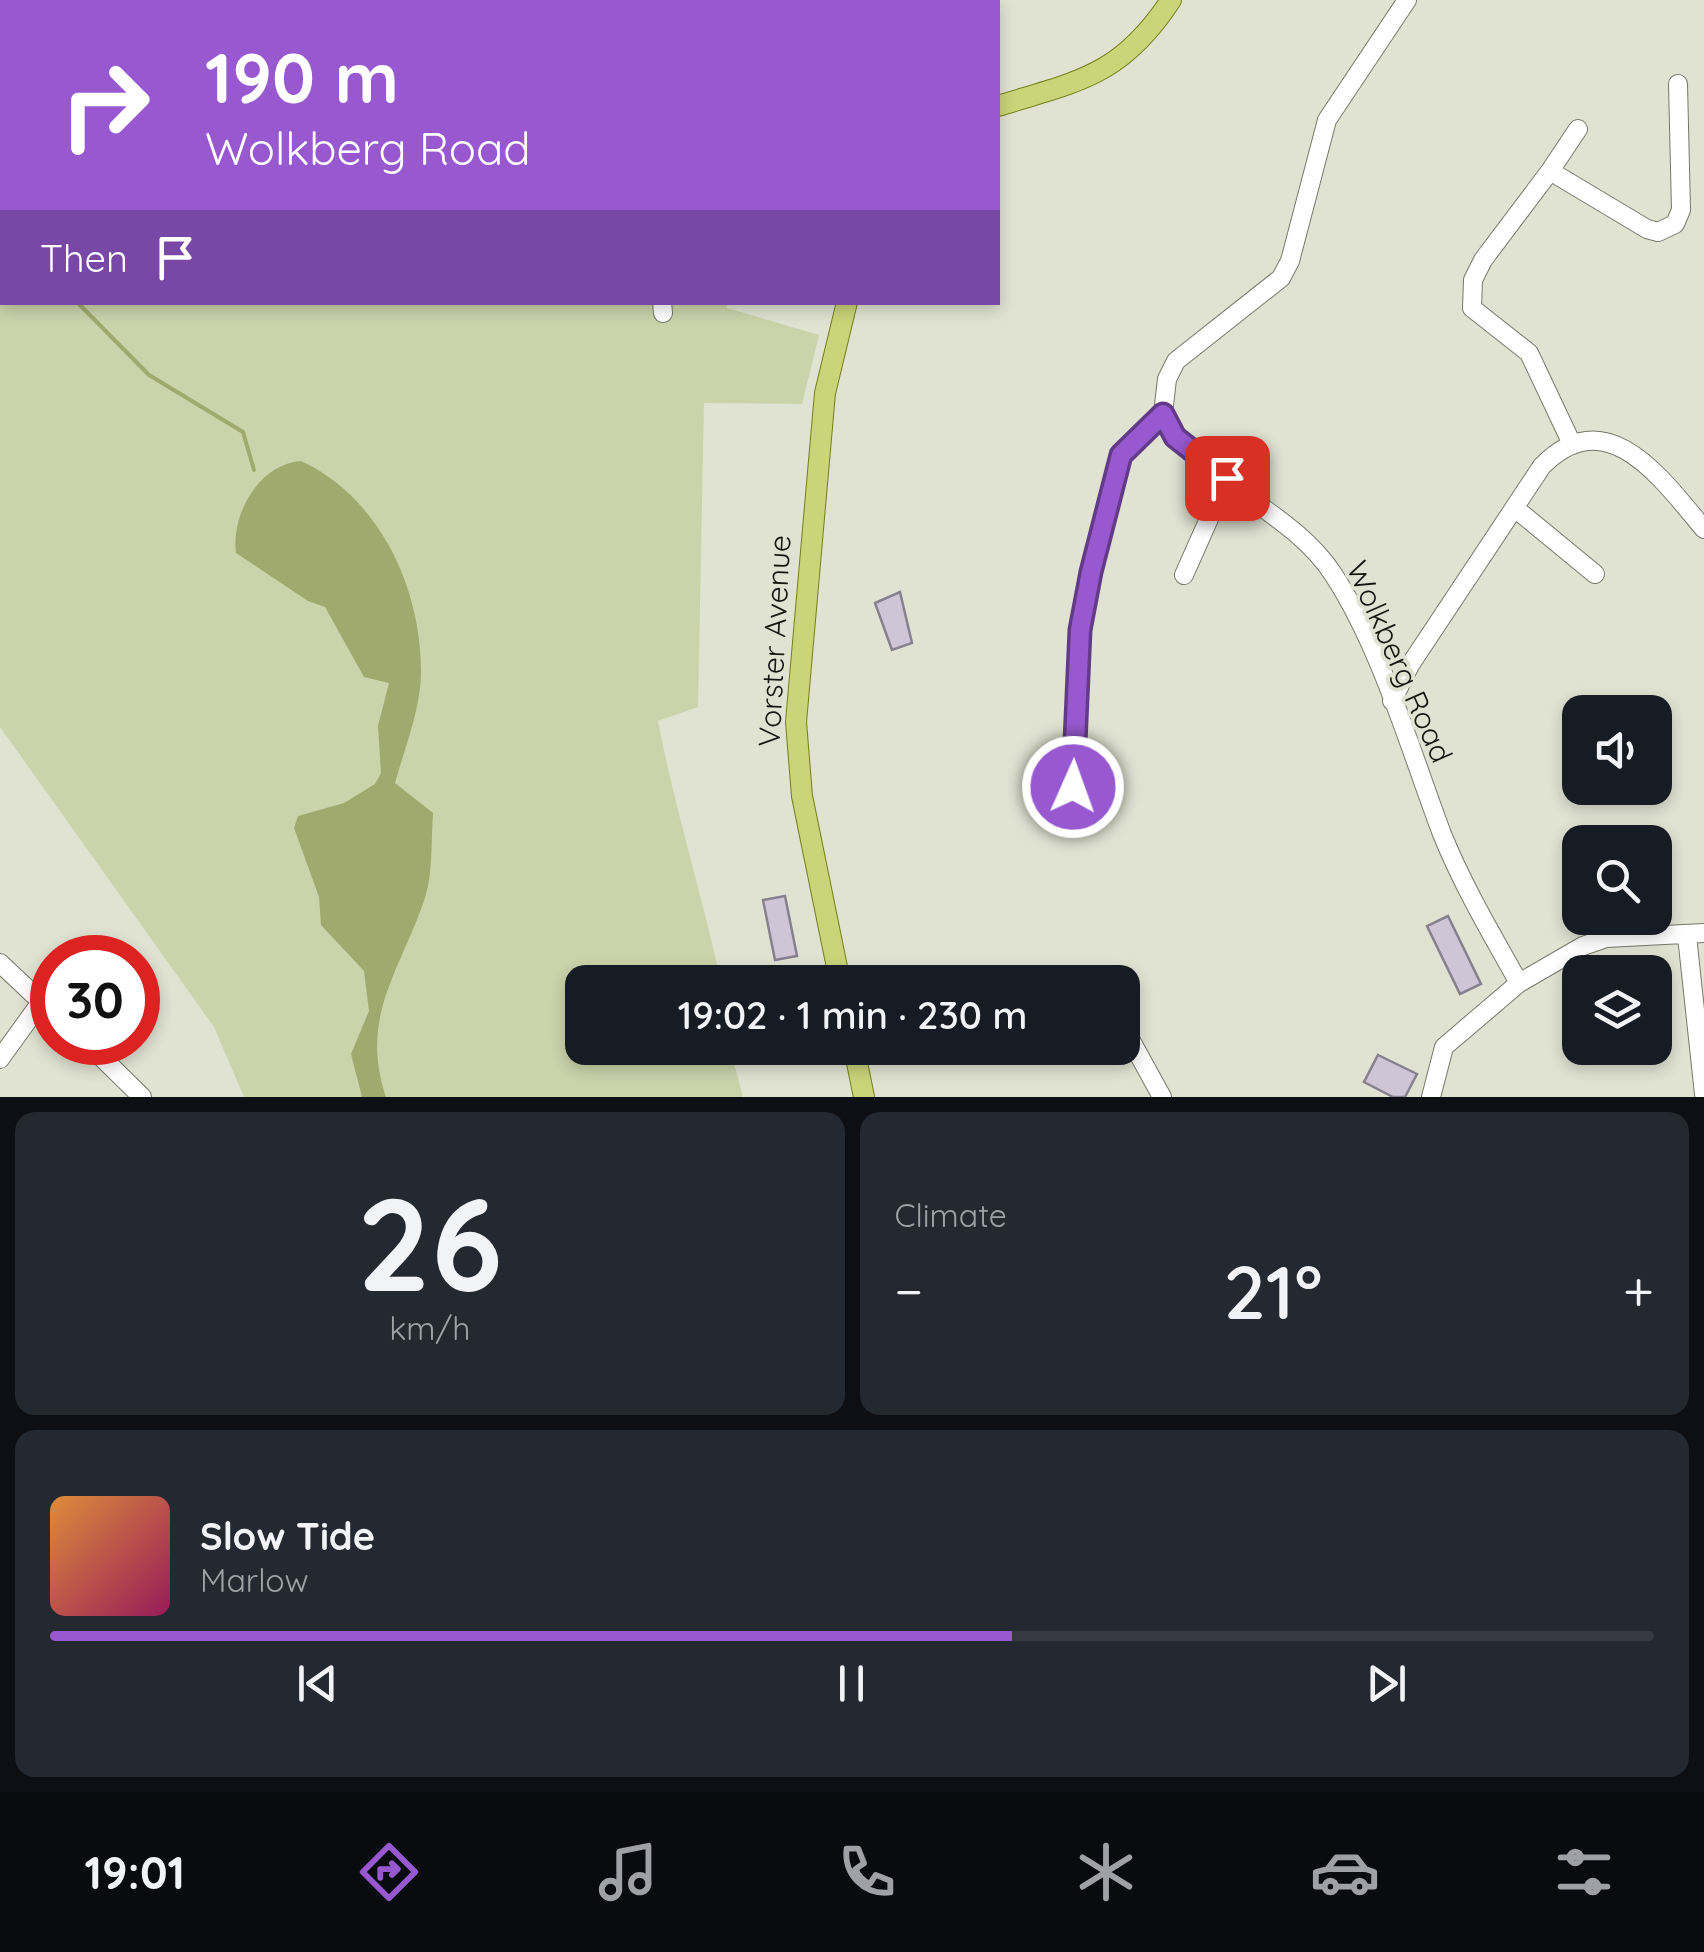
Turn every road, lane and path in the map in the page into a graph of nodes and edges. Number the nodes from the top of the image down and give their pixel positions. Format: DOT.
graph roads {
  1 [pos="1171,0"];
  2 [pos="1407,0"];
  3 [pos="1678,84"];
  4 [pos="1000,105"];
  5 [pos="1578,129"];
  6 [pos="1550,171"];
  7 [pos="846,305"];
  8 [pos="1163,414"];
  9 [pos="1571,442"];
  10 [pos="1227,478"];
  11 [pos="1516,509"];
  12 [pos="1704,529"];
  13 [pos="1595,574"];
  14 [pos="1184,575"];
  15 [pos="1410,664"];
  16 [pos="1382,679"];
  17 [pos="1392,702"];
  18 [pos="1073,787"];
  19 [pos="1696,934"];
  20 [pos="0,963"];
  21 [pos="837,965"];
  22 [pos="1519,983"];
  23 [pos="30,991"];
  24 [pos="30,1026"];
  25 [pos="1140,1057"];
  26 [pos="0,1060"];
  27 [pos="109,1065"];
  28 [pos="857,1065"];
  29 [pos="1704,1094"];
  30 [pos="142,1097"];
  31 [pos="864,1097"];
  32 [pos="1162,1097"];
  33 [pos="1431,1097"];
  1 -- 4 [label="main road"];
  2 -- 8 [label="street"];
  3 -- 6 [label="street"];
  5 -- 6 [label="street"];
  6 -- 9 [label="street"];
  7 -- 21 [label="main road, Vorster Avenue"];
  8 -- 10 [label="street, Wolkberg Road"];
  8 -- 18 [label="street"];
  9 -- 11 [label="street"];
  9 -- 12 [label="street"];
  10 -- 14 [label="street"];
  10 -- 16 [label="street, Wolkberg Road"];
  11 -- 13 [label="street"];
  11 -- 15 [label="street"];
  15 -- 16 [label="street"];
  15 -- 17 [label="street"];
  16 -- 17 [label="street, Wolkberg Road"];
  17 -- 22 [label="street, Wolkberg Road"];
  19 -- 22 [label="street"];
  19 -- 29 [label="street"];
  20 -- 23 [label="street"];
  22 -- 33 [label="street"];
  24 -- 26 [label="street"];
  25 -- 32 [label="street"];
  27 -- 30 [label="street"];
  28 -- 31 [label="main road"];
}
